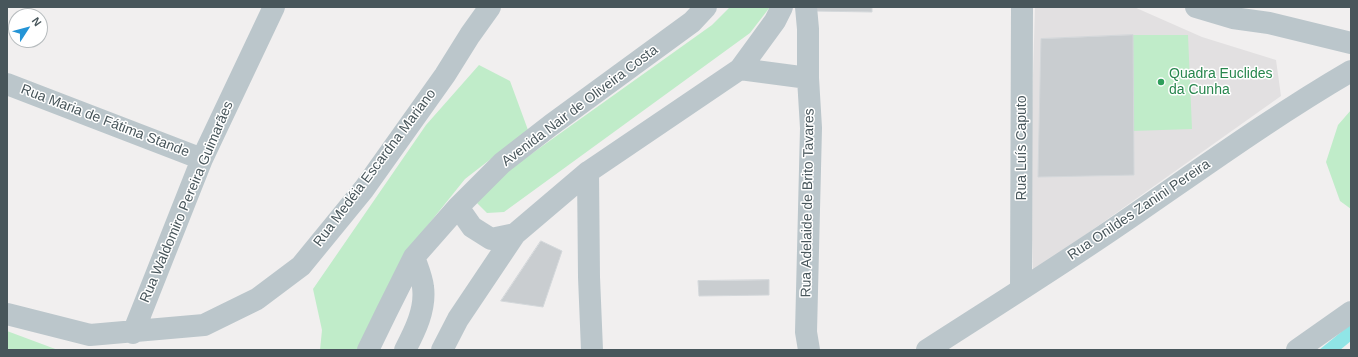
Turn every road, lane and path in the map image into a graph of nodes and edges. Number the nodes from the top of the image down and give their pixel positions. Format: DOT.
graph roads {
  1 [pos="274,7"];
  2 [pos="490,7"];
  3 [pos="706,7"];
  4 [pos="782,7"];
  5 [pos="806,7"];
  6 [pos="1022,7"];
  7 [pos="1196,7"];
  8 [pos="1351,43"];
  9 [pos="740,69"];
  10 [pos="1351,71"];
  11 [pos="808,78"];
  12 [pos="7,84"];
  13 [pos="202,159"];
  14 [pos="588,172"];
  15 [pos="458,207"];
  16 [pos="515,234"];
  17 [pos="414,257"];
  18 [pos="1021,289"];
  19 [pos="1351,312"];
  20 [pos="7,314"];
  21 [pos="133,333"];
  22 [pos="368,350"];
  23 [pos="405,350"];
  24 [pos="442,350"];
  25 [pos="592,350"];
  26 [pos="809,350"];
  27 [pos="927,350"];
  28 [pos="1297,350"];
  1 -- 13 [label="street, Rua Waldomiro Pereira Guimarães"];
  2 -- 21 [label="street, Rua Medéia Escardna Mariano"];
  3 -- 15 [label="street, Avenida Nair de Oliveira Costa"];
  4 -- 9 [label="street"];
  5 -- 11 [label="street, Rua Adelaide de Brito Tavares"];
  6 -- 18 [label="street, Rua Luís Caputo"];
  7 -- 8 [label="street"];
  9 -- 11 [label="street"];
  9 -- 14 [label="street"];
  10 -- 18 [label="street, Rua Onildes Zanini Pereira"];
  11 -- 26 [label="street, Rua Adelaide de Brito Tavares"];
  12 -- 13 [label="street, Rua Maria de Fátima Stande"];
  13 -- 21 [label="street, Rua Waldomiro Pereira Guimarães"];
  14 -- 16 [label="street"];
  14 -- 25 [label="street"];
  15 -- 16 [label="street"];
  15 -- 17 [label="street, Avenida Nair de Oliveira Costa"];
  16 -- 24 [label="street"];
  17 -- 22 [label="street, Avenida Nair de Oliveira Costa"];
  17 -- 23 [label="street"];
  18 -- 27 [label="street, Rua Onildes Zanini Pereira"];
  19 -- 28 [label="street"];
  20 -- 21 [label="street, Rua Medéia Escardna Mariano"];
}
